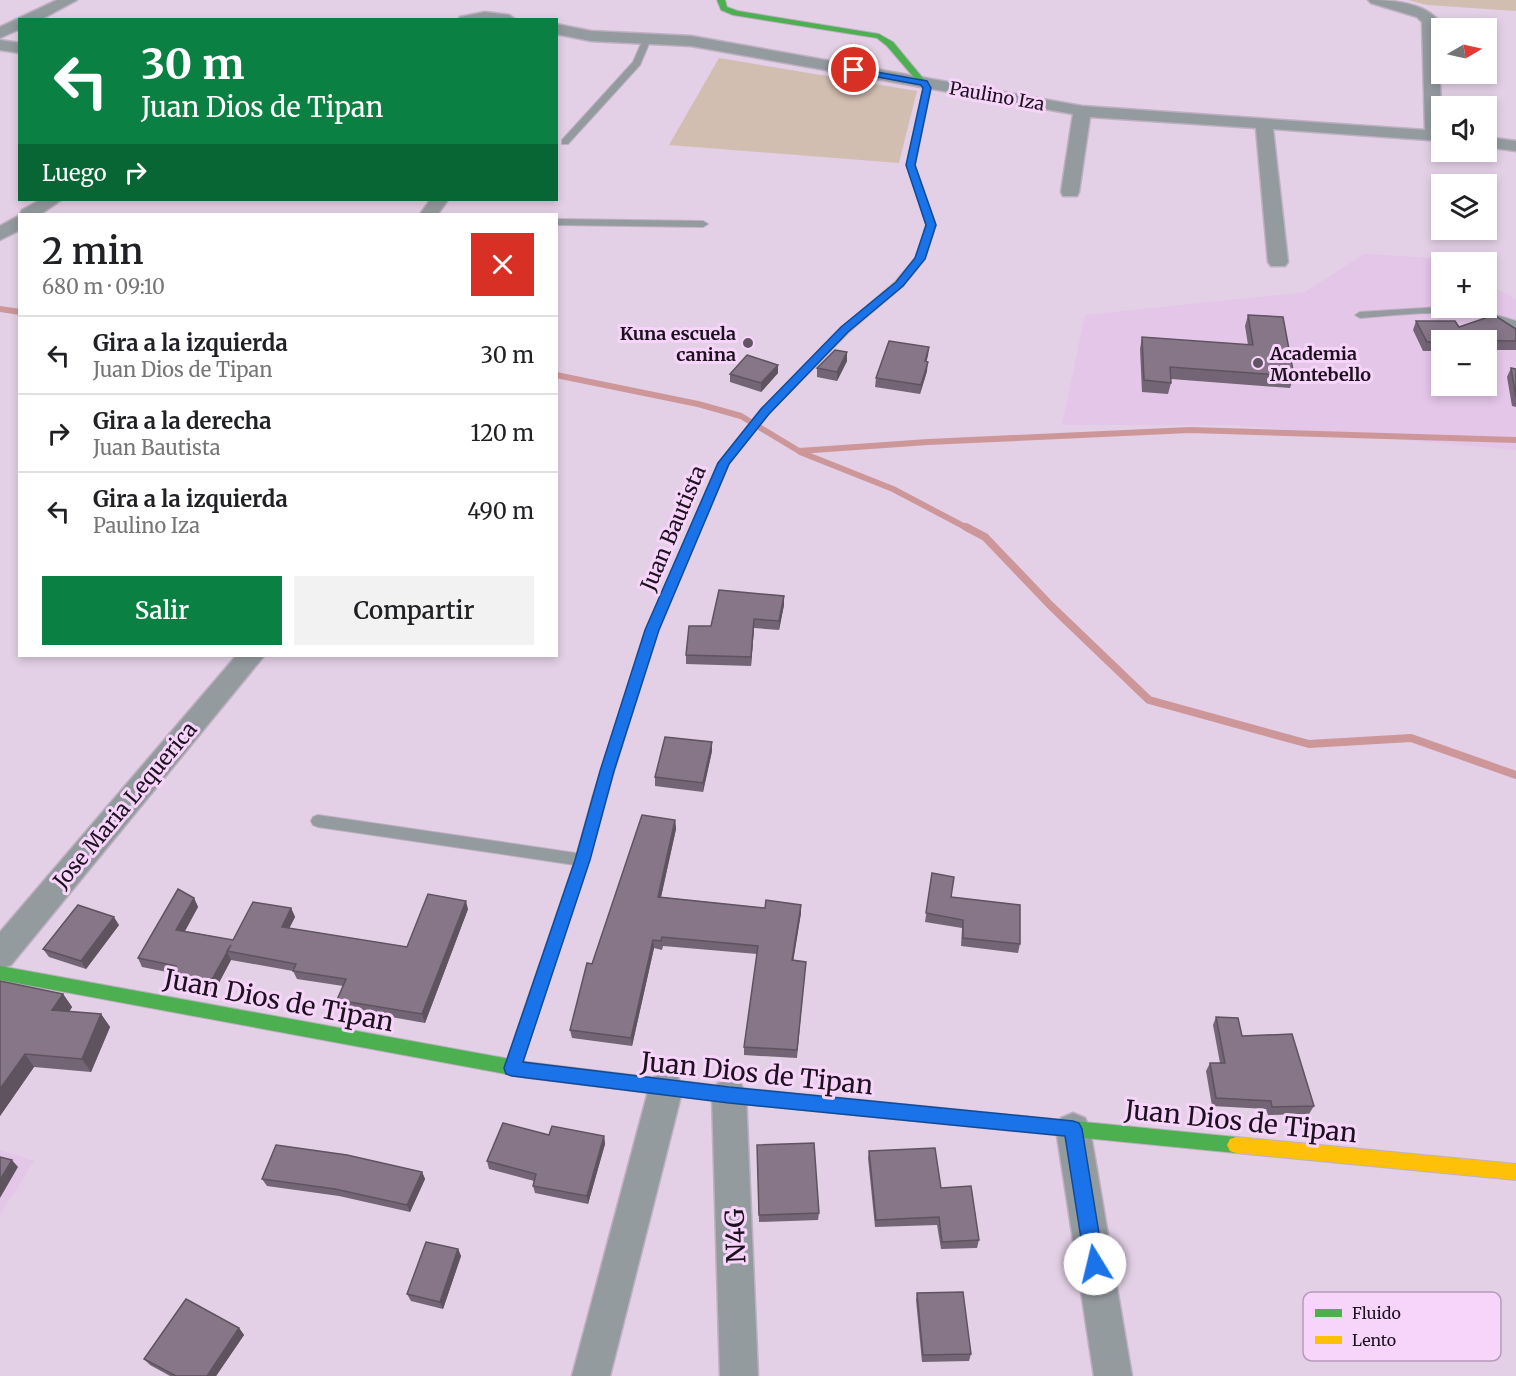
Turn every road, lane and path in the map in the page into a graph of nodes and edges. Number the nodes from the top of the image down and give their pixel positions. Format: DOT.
graph roads {
  1 [pos="69,0"];
  2 [pos="722,0"];
  3 [pos="1376,0"];
  4 [pos="31,18"];
  5 [pos="18,24"];
  6 [pos="558,29"];
  7 [pos="0,33"];
  8 [pos="591,36"];
  9 [pos="647,39"];
  10 [pos="0,45"];
  11 [pos="564,47"];
  12 [pos="18,48"];
  13 [pos="924,83"];
  14 [pos="1435,96"];
  15 [pos="1082,111"];
  16 [pos="1264,124"];
  17 [pos="1431,136"];
  18 [pos="565,142"];
  19 [pos="1497,143"];
  20 [pos="1516,146"];
  21 [pos="1070,192"];
  22 [pos="50,201"];
  23 [pos="31,213"];
  24 [pos="18,222"];
  25 [pos="558,222"];
  26 [pos="703,224"];
  27 [pos="0,234"];
  28 [pos="1278,262"];
  29 [pos="1360,315"];
  30 [pos="1516,325"];
  31 [pos="250,657"];
  32 [pos="318,821"];
  33 [pos="582,860"];
  34 [pos="0,955"];
  35 [pos="0,973"];
  36 [pos="512,1068"];
  37 [pos="666,1088"];
  38 [pos="729,1095"];
  39 [pos="1073,1129"];
  40 [pos="1516,1172"];
  41 [pos="591,1376"];
  42 [pos="739,1376"];
  43 [pos="1113,1376"];
  1 -- 4 [label="street"];
  2 -- 13 [label="street"];
  3 -- 14 [label="street"];
  5 -- 7 [label="street"];
  6 -- 8 [label="street, Paulino Iza"];
  8 -- 9 [label="street, Paulino Iza"];
  8 -- 11 [label="street"];
  9 -- 13 [label="street, Paulino Iza"];
  9 -- 18 [label="lane"];
  10 -- 12 [label="street"];
  13 -- 15 [label="street, Paulino Iza"];
  13 -- 33 [label="street, Juan Bautista"];
  15 -- 16 [label="street, Paulino Iza"];
  15 -- 21 [label="street"];
  16 -- 17 [label="street, Paulino Iza"];
  16 -- 28 [label="street"];
  19 -- 20 [label="street"];
  22 -- 23 [label="street"];
  24 -- 27 [label="street"];
  25 -- 26 [label="lane"];
  29 -- 30 [label="lane"];
  31 -- 34 [label="street, Jose Maria Lequerica"];
  32 -- 33 [label="lane"];
  33 -- 36 [label="street, Juan Bautista"];
  35 -- 36 [label="street, Juan Dios de Tipan"];
  36 -- 37 [label="street, Juan Dios de Tipan"];
  37 -- 38 [label="street, Juan Dios de Tipan"];
  37 -- 41 [label="street"];
  38 -- 39 [label="street, Juan Dios de Tipan"];
  38 -- 42 [label="street, N4G"];
  39 -- 40 [label="street, Juan Dios de Tipan"];
  39 -- 43 [label="street"];
}
